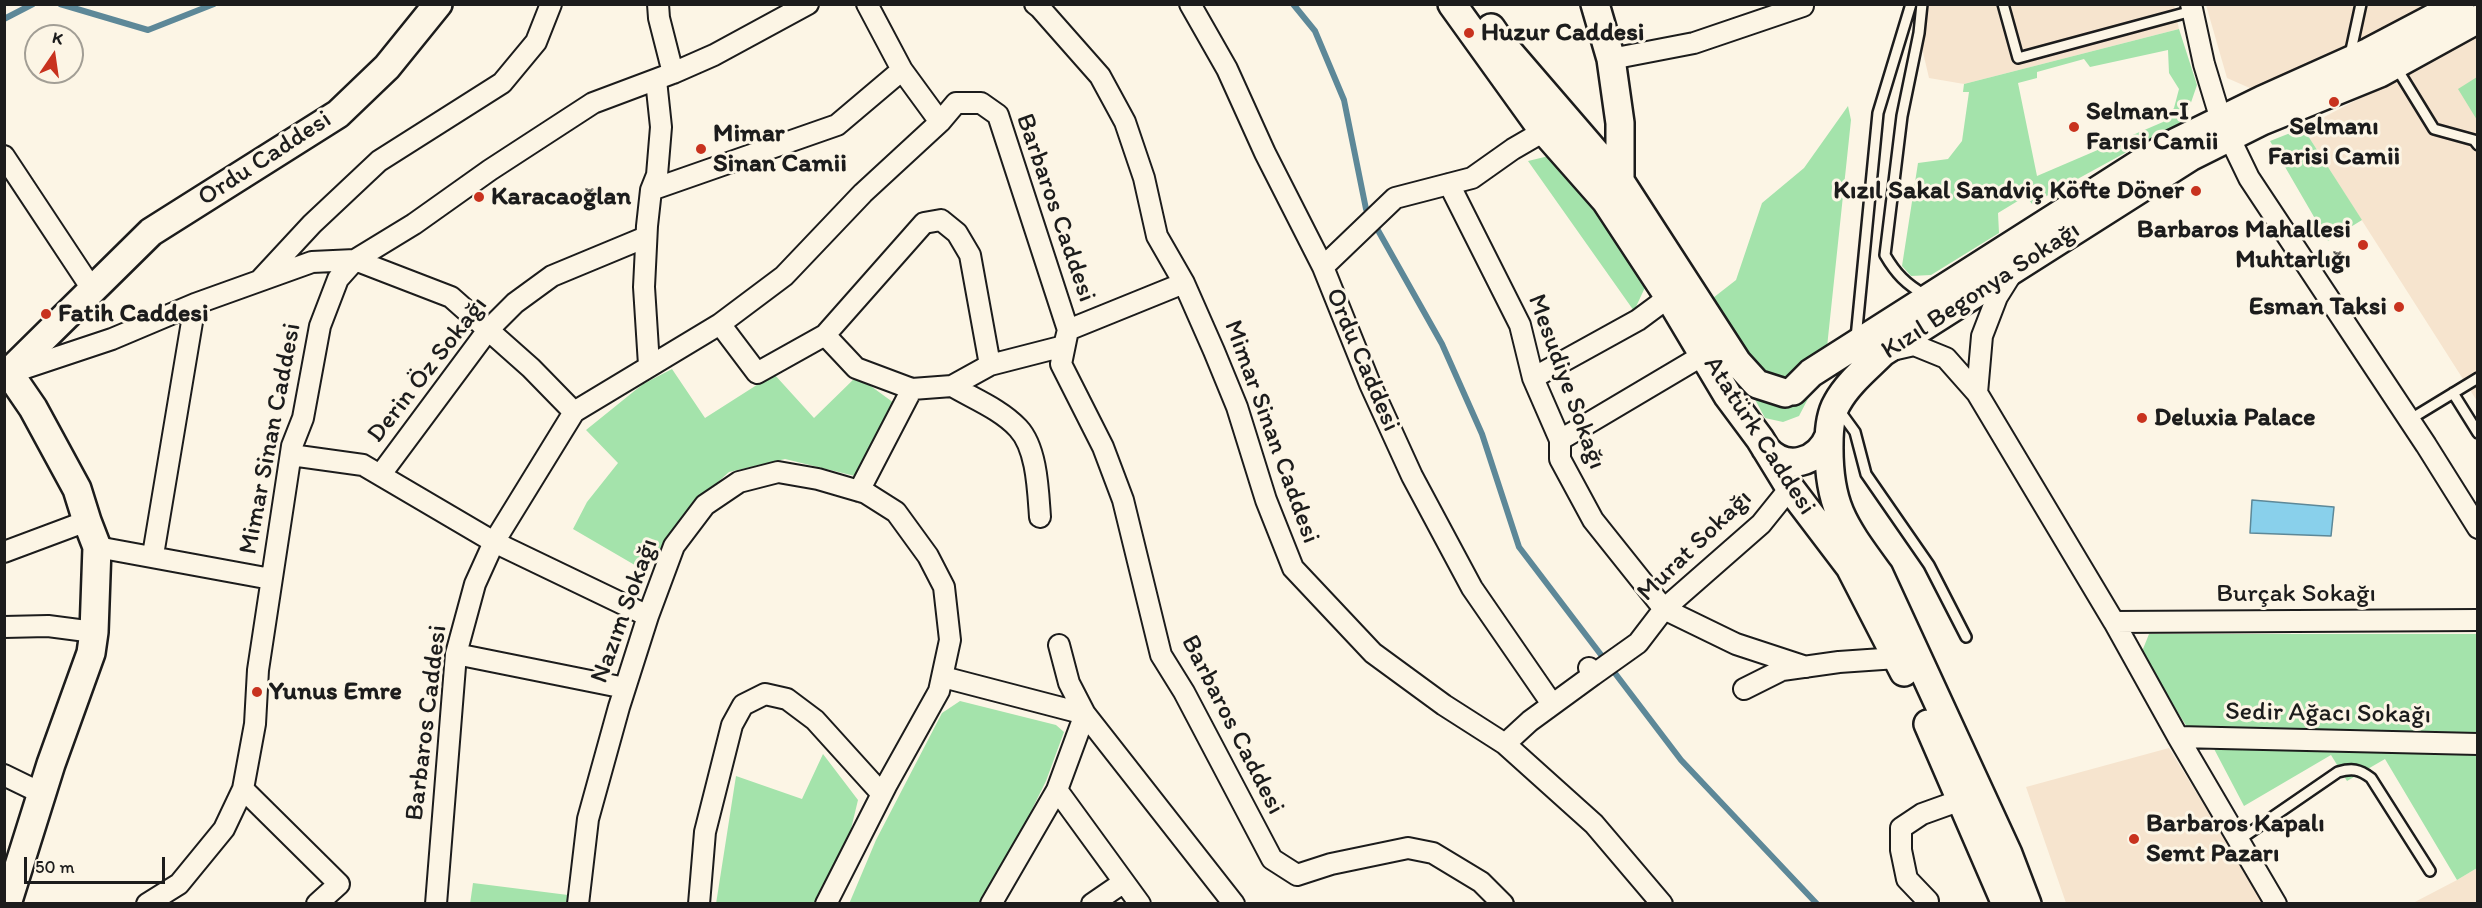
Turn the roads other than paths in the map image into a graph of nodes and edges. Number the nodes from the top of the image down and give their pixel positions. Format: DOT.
graph roads {
  1 [pos="438,4"];
  2 [pos="551,4"];
  3 [pos="658,4"];
  4 [pos="808,4"];
  5 [pos="867,4"];
  6 [pos="1035,4"];
  7 [pos="1190,4"];
  8 [pos="1452,4"];
  9 [pos="1475,4"];
  10 [pos="1595,4"];
  11 [pos="1911,4"];
  12 [pos="1922,4"];
  13 [pos="2003,4"];
  14 [pos="2361,4"];
  15 [pos="2460,4"];
  16 [pos="1803,6"];
  17 [pos="2192,8"];
  18 [pos="2478,20"];
  19 [pos="1611,59"];
  20 [pos="2348,60"];
  21 [pos="2394,65"];
  22 [pos="902,70"];
  23 [pos="664,76"];
  24 [pos="940,122"];
  25 [pos="2225,129"];
  26 [pos="1544,131"];
  27 [pos="2478,145"];
  28 [pos="4,156"];
  29 [pos="1449,184"];
  30 [pos="651,190"];
  31 [pos="1613,191"];
  32 [pos="646,237"];
  33 [pos="355,260"];
  34 [pos="1323,267"];
  35 [pos="2016,268"];
  36 [pos="259,281"];
  37 [pos="1184,283"];
  38 [pos="86,295"];
  39 [pos="1670,297"];
  40 [pos="1930,297"];
  41 [pos="195,304"];
  42 [pos="720,324"];
  43 [pos="488,330"];
  44 [pos="1068,330"];
  45 [pos="825,335"];
  46 [pos="1855,345"];
  47 [pos="1883,352"];
  48 [pos="1705,354"];
  49 [pos="649,365"];
  50 [pos="990,365"];
  51 [pos="6,372"];
  52 [pos="1533,378"];
  53 [pos="2478,378"];
  54 [pos="951,386"];
  55 [pos="912,389"];
  56 [pos="1789,392"];
  57 [pos="1977,393"];
  58 [pos="2453,393"];
  59 [pos="574,412"];
  60 [pos="2409,420"];
  61 [pos="1832,422"];
  62 [pos="2478,433"];
  63 [pos="1560,440"];
  64 [pos="1763,443"];
  65 [pos="291,455"];
  66 [pos="381,474"];
  67 [pos="1791,488"];
  68 [pos="859,491"];
  69 [pos="1040,517"];
  70 [pos="87,521"];
  71 [pos="2478,528"];
  72 [pos="494,543"];
  73 [pos="97,547"];
  74 [pos="4,552"];
  75 [pos="153,555"];
  76 [pos="271,579"];
  77 [pos="1664,609"];
  78 [pos="648,616"];
  79 [pos="2478,620"];
  80 [pos="2114,622"];
  81 [pos="4,627"];
  82 [pos="94,632"];
  83 [pos="1966,637"];
  84 [pos="1059,645"];
  85 [pos="456,654"];
  86 [pos="1897,658"];
  87 [pos="1806,667"];
  88 [pos="943,677"];
  89 [pos="625,688"];
  90 [pos="1744,689"];
  91 [pos="1552,704"];
  92 [pos="1085,714"];
  93 [pos="2178,737"];
  94 [pos="1506,744"];
  95 [pos="2478,744"];
  96 [pos="4,775"];
  97 [pos="243,789"];
  98 [pos="1057,790"];
  99 [pos="43,794"];
  100 [pos="882,794"];
  101 [pos="1961,800"];
  102 [pos="2239,840"];
  103 [pos="2430,871"];
  104 [pos="1124,882"];
  105 [pos="1928,901"];
  106 [pos="7,903"];
  107 [pos="147,903"];
  108 [pos="317,903"];
  109 [pos="436,903"];
  110 [pos="578,903"];
  111 [pos="699,903"];
  112 [pos="826,903"];
  113 [pos="991,903"];
  114 [pos="1092,903"];
  115 [pos="1140,903"];
  116 [pos="1234,903"];
  117 [pos="1503,903"];
  118 [pos="1662,903"];
  119 [pos="2006,903"];
  120 [pos="2027,903"];
  121 [pos="2276,903"];
  1 -- 38 [label="main road, Ordu Caddesi"];
  2 -- 36 [label="street"];
  3 -- 23 [label="street"];
  4 -- 23 [label="street, Mimar Sinan Caddesi"];
  5 -- 22 [label="street"];
  6 -- 37 [label="street, Mimar Sinan Caddesi"];
  7 -- 34 [label="street, Ordu Caddesi"];
  8 -- 26 [label="main road, Atatürk Caddesi"];
  9 -- 31 [label="main road, Atatürk Caddesi"];
  10 -- 19 [label="main road"];
  11 -- 46 [label="lane"];
  12 -- 40 [label="lane"];
  13 -- 17 [label="lane"];
  14 -- 20 [label="lane"];
  15 -- 20 [label="main road, Kızıl Begonya Sokağı"];
  16 -- 19 [label="street"];
  17 -- 25 [label="street"];
  18 -- 21 [label="main road, Kızıl Begonya Sokağı"];
  19 -- 31 [label="main road"];
  20 -- 25 [label="main road, Kızıl Begonya Sokağı"];
  21 -- 25 [label="main road, Kızıl Begonya Sokağı"];
  21 -- 27 [label="lane"];
  22 -- 24 [label="street"];
  22 -- 30 [label="street"];
  23 -- 30 [label="street"];
  23 -- 33 [label="street, Mimar Sinan Caddesi"];
  24 -- 42 [label="street, Barbaros Caddesi"];
  24 -- 44 [label="street, Barbaros Caddesi"];
  25 -- 35 [label="main road, Kızıl Begonya Sokağı"];
  25 -- 40 [label="main road, Kızıl Begonya Sokağı"];
  25 -- 60 [label="street"];
  26 -- 29 [label="street"];
  26 -- 31 [label="main road, Atatürk Caddesi"];
  28 -- 38 [label="street"];
  29 -- 34 [label="street"];
  29 -- 52 [label="street, Mesudiye Sokağı"];
  30 -- 32 [label="street"];
  31 -- 39 [label="main road, Atatürk Caddesi"];
  31 -- 56 [label="main road, Atatürk Caddesi"];
  32 -- 43 [label="street, Derin Öz Sokağı"];
  32 -- 49 [label="street"];
  33 -- 36 [label="street"];
  33 -- 43 [label="street"];
  33 -- 65 [label="street, Mimar Sinan Caddesi"];
  34 -- 91 [label="street, Ordu Caddesi"];
  35 -- 47 [label="main road, Kızıl Begonya Sokağı"];
  35 -- 57 [label="street"];
  36 -- 41 [label="street"];
  37 -- 44 [label="street"];
  37 -- 94 [label="street, Mimar Sinan Caddesi"];
  38 -- 51 [label="main road, Ordu Caddesi"];
  39 -- 48 [label="main road, Atatürk Caddesi"];
  39 -- 52 [label="street"];
  40 -- 46 [label="main road, Kızıl Begonya Sokağı"];
  41 -- 51 [label="street"];
  41 -- 75 [label="street"];
  42 -- 45 [label="street"];
  42 -- 49 [label="street, Barbaros Caddesi"];
  43 -- 59 [label="street"];
  43 -- 66 [label="street, Derin Öz Sokağı"];
  44 -- 50 [label="street"];
  44 -- 117 [label="street, Barbaros Caddesi"];
  45 -- 50 [label="street"];
  45 -- 55 [label="street"];
  46 -- 56 [label="main road, Kızıl Begonya Sokağı"];
  47 -- 57 [label="street"];
  47 -- 61 [label="main road, Kızıl Begonya Sokağı"];
  48 -- 63 [label="street"];
  48 -- 64 [label="main road, Atatürk Caddesi"];
  49 -- 59 [label="street, Barbaros Caddesi"];
  50 -- 54 [label="street"];
  51 -- 70 [label="main road"];
  52 -- 63 [label="street, Mesudiye Sokağı"];
  53 -- 58 [label="lane"];
  54 -- 55 [label="street"];
  54 -- 69 [label="street"];
  55 -- 68 [label="street"];
  56 -- 61 [label="main road"];
  56 -- 64 [label="main road"];
  57 -- 80 [label="street"];
  58 -- 60 [label="lane"];
  58 -- 62 [label="lane"];
  59 -- 72 [label="street, Barbaros Caddesi"];
  60 -- 71 [label="street"];
  61 -- 64 [label="main road"];
  61 -- 83 [label="lane"];
  61 -- 120 [label="main road, Atatürk Caddesi"];
  63 -- 77 [label="street, Mesudiye Sokağı"];
  64 -- 67 [label="main road, Atatürk Caddesi"];
  65 -- 66 [label="street"];
  65 -- 76 [label="street, Mimar Sinan Caddesi"];
  66 -- 72 [label="street"];
  67 -- 77 [label="street, Murat Sokağı"];
  67 -- 86 [label="main road, Atatürk Caddesi"];
  68 -- 78 [label="street, Nazım Sokağı"];
  68 -- 88 [label="street, Nazım Sokağı"];
  70 -- 73 [label="main road"];
  70 -- 74 [label="street"];
  72 -- 78 [label="street"];
  72 -- 85 [label="street, Barbaros Caddesi"];
  73 -- 75 [label="street"];
  73 -- 82 [label="main road"];
  75 -- 76 [label="street"];
  76 -- 97 [label="street, Mimar Sinan Caddesi"];
  77 -- 87 [label="street, Mesudiye Sokağı"];
  77 -- 91 [label="street, Murat Sokağı"];
  78 -- 89 [label="street, Nazım Sokağı"];
  79 -- 80 [label="street, Burçak Sokağı"];
  80 -- 93 [label="street"];
  81 -- 82 [label="street"];
  82 -- 99 [label="main road"];
  84 -- 92 [label="street"];
  85 -- 89 [label="street"];
  85 -- 109 [label="street, Barbaros Caddesi"];
  86 -- 87 [label="street, Mesudiye Sokağı"];
  86 -- 101 [label="main road, Atatürk Caddesi"];
  87 -- 90 [label="street, Mesudiye Sokağı"];
  88 -- 92 [label="street"];
  88 -- 100 [label="street, Nazım Sokağı"];
  89 -- 110 [label="street, Nazım Sokağı"];
  91 -- 94 [label="street"];
  92 -- 98 [label="street"];
  92 -- 116 [label="street"];
  93 -- 95 [label="street, Sedir Ağacı Sokağı"];
  93 -- 102 [label="street"];
  94 -- 118 [label="street, Mimar Sinan Caddesi"];
  96 -- 99 [label="street"];
  97 -- 107 [label="street, Mimar Sinan Caddesi"];
  97 -- 108 [label="street"];
  98 -- 104 [label="street"];
  98 -- 113 [label="street"];
  99 -- 106 [label="main road"];
  100 -- 111 [label="street"];
  100 -- 112 [label="street, Nazım Sokağı"];
  101 -- 105 [label="street"];
  101 -- 119 [label="main road, Atatürk Caddesi"];
  102 -- 103 [label="lane"];
  102 -- 121 [label="street"];
  104 -- 114 [label="street"];
  104 -- 115 [label="street"];
}
